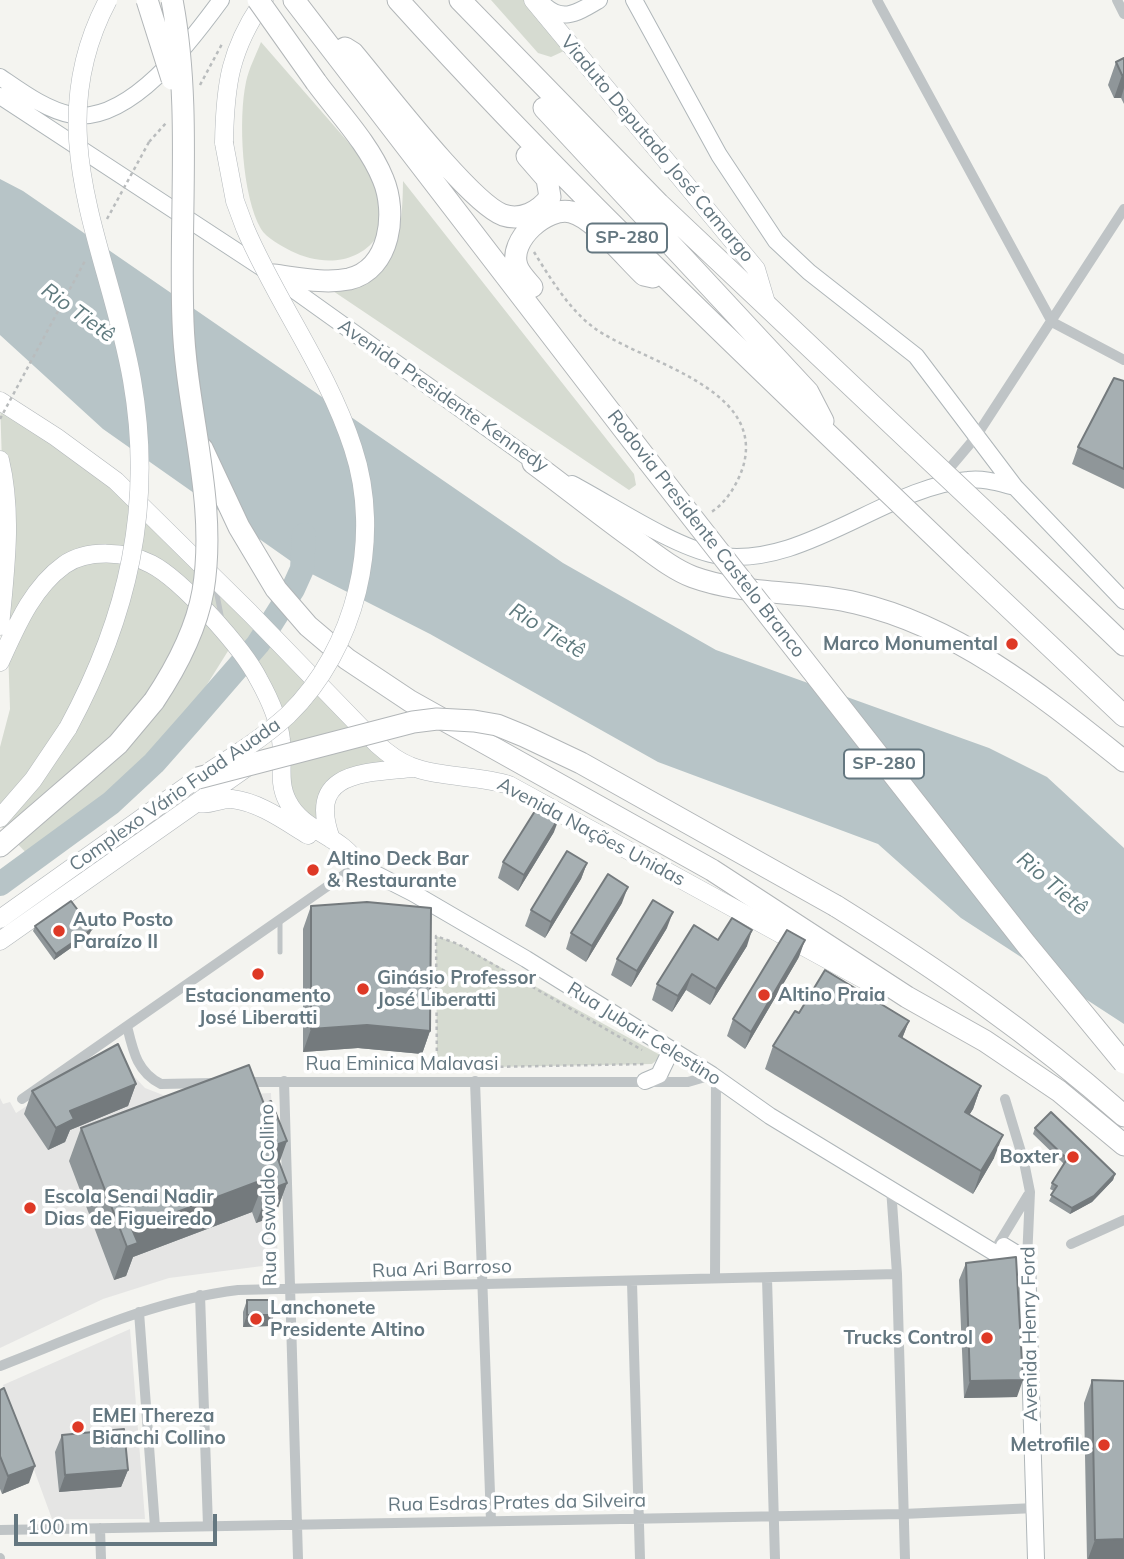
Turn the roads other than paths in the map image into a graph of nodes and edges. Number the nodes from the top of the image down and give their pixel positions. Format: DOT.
graph roads {
  1 [pos="108,0"];
  2 [pos="147,0"];
  3 [pos="172,0"];
  4 [pos="221,0"];
  5 [pos="258,0"];
  6 [pos="264,0"];
  7 [pos="294,0"];
  8 [pos="398,0"];
  9 [pos="460,0"];
  10 [pos="533,0"];
  11 [pos="539,0"];
  12 [pos="599,0"];
  13 [pos="635,0"];
  14 [pos="877,0"];
  15 [pos="1116,0"];
  16 [pos="1124,14"];
  17 [pos="486,28"];
  18 [pos="321,36"];
  19 [pos="0,77"];
  20 [pos="472,82"];
  21 [pos="0,96"];
  22 [pos="181,108"];
  23 [pos="1124,209"];
  24 [pos="274,275"];
  25 [pos="669,280"];
  26 [pos="767,306"];
  27 [pos="1052,322"];
  28 [pos="559,347"];
  29 [pos="1124,360"];
  30 [pos="0,401"];
  31 [pos="198,436"];
  32 [pos="832,438"];
  33 [pos="975,438"];
  34 [pos="0,460"];
  35 [pos="533,463"];
  36 [pos="934,487"];
  37 [pos="1015,488"];
  38 [pos="213,575"];
  39 [pos="1124,601"];
  40 [pos="0,626"];
  41 [pos="229,638"];
  42 [pos="1124,645"];
  43 [pos="0,662"];
  44 [pos="1124,716"];
  45 [pos="281,741"];
  46 [pos="1124,761"];
  47 [pos="412,768"];
  48 [pos="198,778"];
  49 [pos="195,802"];
  50 [pos="0,818"];
  51 [pos="331,839"];
  52 [pos="0,846"];
  53 [pos="358,864"];
  54 [pos="281,918"];
  55 [pos="0,919"];
  56 [pos="0,941"];
  57 [pos="280,952"];
  58 [pos="907,997"];
  59 [pos="127,1026"];
  60 [pos="671,1050"];
  61 [pos="1124,1063"];
  62 [pos="714,1077"];
  63 [pos="284,1081"];
  64 [pos="475,1081"];
  65 [pos="645,1081"];
  66 [pos="221,1083"];
  67 [pos="235,1083"];
  68 [pos="22,1099"];
  69 [pos="1005,1099"];
  70 [pos="1124,1116"];
  71 [pos="1124,1144"];
  72 [pos="891,1188"];
  73 [pos="1030,1192"];
  74 [pos="1124,1220"];
  75 [pos="999,1243"];
  76 [pos="1071,1244"];
  77 [pos="1027,1266"];
  78 [pos="897,1274"];
  79 [pos="715,1278"];
  80 [pos="767,1278"];
  81 [pos="632,1282"];
  82 [pos="482,1285"];
  83 [pos="289,1291"];
  84 [pos="200,1295"];
  85 [pos="139,1312"];
  86 [pos="0,1366"];
  87 [pos="1035,1508"];
  88 [pos="903,1514"];
  89 [pos="773,1516"];
  90 [pos="638,1519"];
  91 [pos="491,1521"];
  92 [pos="297,1525"];
  93 [pos="155,1527"];
  94 [pos="208,1527"];
  95 [pos="100,1528"];
  96 [pos="0,1530"];
  97 [pos="101,1559"];
  98 [pos="298,1559"];
  99 [pos="639,1559"];
  100 [pos="775,1559"];
  101 [pos="905,1559"];
  102 [pos="1036,1559"];
  1 -- 50 [label="main road, bridge"];
  2 -- 22 [label="highway, bridge"];
  3 -- 22 [label="highway, bridge"];
  4 -- 19 [label="main road"];
  5 -- 24 [label="highway, bridge"];
  6 -- 48 [label="main road, Complexo Vário Fuad Auada, bridge"];
  7 -- 18 [label="highway, Rodovia Presidente Castelo Branco / SP-280"];
  8 -- 20 [label="highway, SP-280"];
  9 -- 17 [label="highway"];
  10 -- 26 [label="main road, Viaduto Deputado José Camargo"];
  11 -- 12 [label="main road"];
  13 -- 33 [label="main road"];
  14 -- 27 [label="street"];
  15 -- 16 [label="street"];
  17 -- 26 [label="highway"];
  17 -- 32 [label="highway"];
  18 -- 20 [label="highway"];
  18 -- 28 [label="highway, Rodovia Presidente Castelo Branco / SP-280"];
  20 -- 25 [label="highway, SP-280"];
  21 -- 24 [label="main road, Avenida Presidente Kennedy"];
  22 -- 31 [label="highway, bridge"];
  23 -- 27 [label="street"];
  24 -- 35 [label="main road, Avenida Presidente Kennedy"];
  25 -- 28 [label="highway"];
  25 -- 32 [label="highway, SP-280"];
  26 -- 42 [label="highway, bridge"];
  27 -- 29 [label="street"];
  27 -- 33 [label="street"];
  28 -- 61 [label="highway, Rodovia Presidente Castelo Branco / SP-280, bridge"];
  30 -- 38 [label="main road, Avenida Nações Unidas"];
  31 -- 52 [label="highway, bridge"];
  31 -- 58 [label="highway, bridge"];
  32 -- 44 [label="highway, SP-280, bridge"];
  33 -- 36 [label="street"];
  33 -- 37 [label="main road"];
  34 -- 40 [label="main road"];
  35 -- 36 [label="main road, Avenida Presidente Kennedy"];
  35 -- 46 [label="highway"];
  36 -- 37 [label="main road, Avenida Presidente Kennedy"];
  37 -- 39 [label="main road"];
  38 -- 41 [label="lane"];
  38 -- 47 [label="main road, Avenida Nações Unidas"];
  41 -- 43 [label="main road"];
  41 -- 45 [label="main road"];
  45 -- 49 [label="main road"];
  45 -- 51 [label="main road"];
  47 -- 51 [label="main road"];
  47 -- 58 [label="main road, Avenida Nações Unidas"];
  48 -- 55 [label="main road, Complexo Vário Fuad Auada"];
  48 -- 70 [label="highway, bridge"];
  49 -- 53 [label="main road"];
  49 -- 56 [label="main road"];
  51 -- 53 [label="main road"];
  53 -- 54 [label="street"];
  53 -- 60 [label="main road, Rua Jubair Celestino"];
  54 -- 57 [label="lane"];
  54 -- 59 [label="street"];
  58 -- 71 [label="highway, Avenida Nações Unidas"];
  59 -- 66 [label="street"];
  59 -- 68 [label="street"];
  60 -- 62 [label="main road, Rua Jubair Celestino"];
  60 -- 65 [label="main road"];
  62 -- 65 [label="street, Rua Eminica Malavasi"];
  62 -- 72 [label="main road, Rua Jubair Celestino"];
  62 -- 79 [label="street"];
  63 -- 64 [label="street, Rua Eminica Malavasi"];
  63 -- 67 [label="street, Rua Eminica Malavasi"];
  63 -- 83 [label="street, Rua Oswaldo Collino"];
  64 -- 65 [label="street, Rua Eminica Malavasi"];
  64 -- 82 [label="street"];
  69 -- 73 [label="street, Avenida Henry Ford"];
  72 -- 75 [label="main road, Rua Jubair Celestino"];
  72 -- 77 [label="main road, Rua Jubair Celestino"];
  72 -- 78 [label="street"];
  73 -- 75 [label="street, Avenida Henry Ford"];
  73 -- 77 [label="street, Avenida Henry Ford"];
  74 -- 76 [label="street"];
  75 -- 77 [label="main road, Rua Jubair Celestino"];
  77 -- 87 [label="main road, Avenida Henry Ford"];
  78 -- 80 [label="street, Rua Ari Barroso"];
  78 -- 88 [label="street"];
  79 -- 80 [label="street, Rua Ari Barroso"];
  79 -- 81 [label="street, Rua Ari Barroso"];
  80 -- 89 [label="street"];
  81 -- 82 [label="street, Rua Ari Barroso"];
  81 -- 90 [label="street"];
  82 -- 83 [label="street, Rua Ari Barroso"];
  82 -- 91 [label="street"];
  83 -- 84 [label="street, Rua Ari Barroso"];
  83 -- 92 [label="street, Rua Oswaldo Collino"];
  84 -- 85 [label="street, Rua Ari Barroso"];
  84 -- 94 [label="street"];
  85 -- 86 [label="street, Rua Ari Barroso"];
  85 -- 93 [label="street"];
  87 -- 88 [label="street, Rua Esdras Prates da Silveira"];
  87 -- 102 [label="main road, Avenida Henry Ford"];
  88 -- 89 [label="street, Rua Esdras Prates da Silveira"];
  88 -- 101 [label="street"];
  89 -- 90 [label="street, Rua Esdras Prates da Silveira"];
  89 -- 100 [label="street"];
  90 -- 91 [label="street, Rua Esdras Prates da Silveira"];
  90 -- 99 [label="street"];
  91 -- 92 [label="street, Rua Esdras Prates da Silveira"];
  92 -- 94 [label="street, Rua Esdras Prates da Silveira"];
  92 -- 98 [label="street, Rua Oswaldo Collino"];
  93 -- 94 [label="street, Rua Esdras Prates da Silveira"];
  93 -- 95 [label="street, Rua Esdras Prates da Silveira"];
  95 -- 96 [label="street, Rua Esdras Prates da Silveira"];
  95 -- 97 [label="street"];
}
